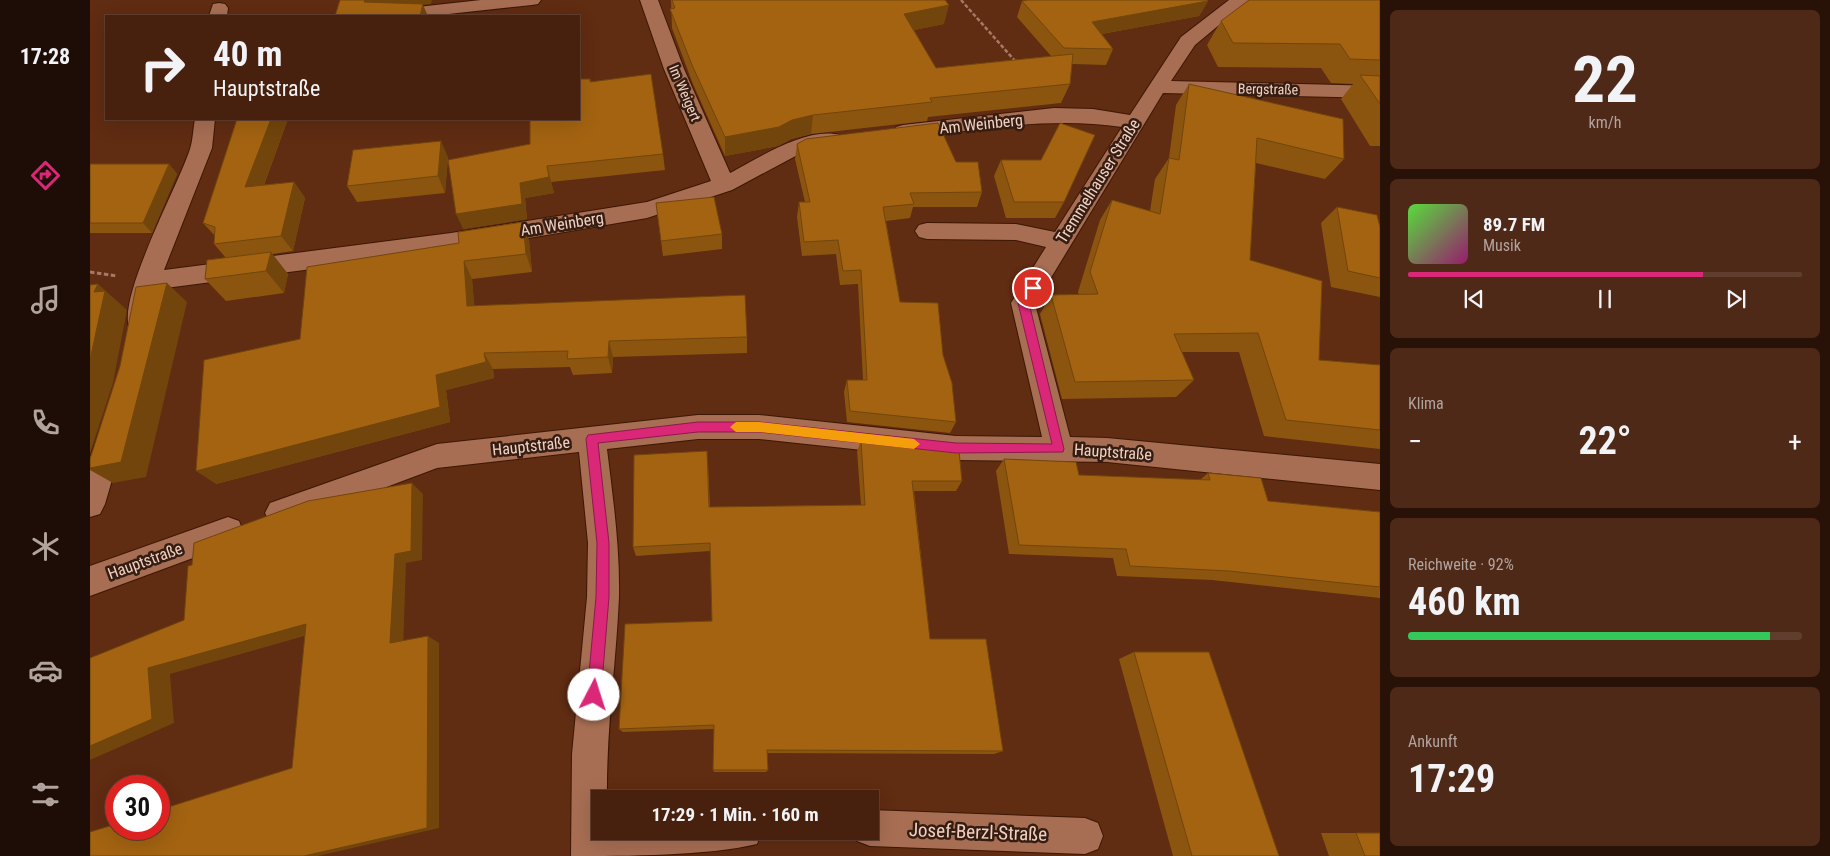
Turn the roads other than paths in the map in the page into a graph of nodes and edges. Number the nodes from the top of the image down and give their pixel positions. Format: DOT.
graph roads {
  1 [pos="532,0"];
  2 [pos="649,0"];
  3 [pos="1240,0"];
  4 [pos="390,15"];
  5 [pos="1157,87"];
  6 [pos="1380,92"];
  7 [pos="205,120"];
  8 [pos="1135,122"];
  9 [pos="879,135"];
  10 [pos="850,138"];
  11 [pos="724,185"];
  12 [pos="927,231"];
  13 [pos="1061,242"];
  14 [pos="147,281"];
  15 [pos="135,346"];
  16 [pos="116,420"];
  17 [pos="592,439"];
  18 [pos="1059,449"];
  19 [pos="1380,476"];
  20 [pos="90,504"];
  21 [pos="90,581"];
  22 [pos="879,828"];
  23 [pos="1086,836"];
  24 [pos="681,840"];
  25 [pos="590,853"];
  1 -- 4 [label="street"];
  2 -- 11 [label="street, Im Weigert"];
  3 -- 5 [label="street, Tremmelhauser Straße"];
  5 -- 6 [label="street, Bergstraße"];
  5 -- 8 [label="street, Tremmelhauser Straße"];
  7 -- 14 [label="street"];
  8 -- 9 [label="street, Am Weinberg"];
  8 -- 13 [label="street, Tremmelhauser Straße"];
  10 -- 11 [label="street, Am Weinberg"];
  11 -- 14 [label="street, Am Weinberg"];
  12 -- 13 [label="street"];
  13 -- 18 [label="street, Tremmelhauser Straße"];
  14 -- 15 [label="street"];
  16 -- 20 [label="street"];
  17 -- 18 [label="street, Hauptstraße"];
  17 -- 21 [label="street, Hauptstraße"];
  17 -- 25 [label="street"];
  18 -- 19 [label="street, Hauptstraße"];
  22 -- 23 [label="street, Josef-Berzl-Straße"];
  24 -- 25 [label="street"];
}
